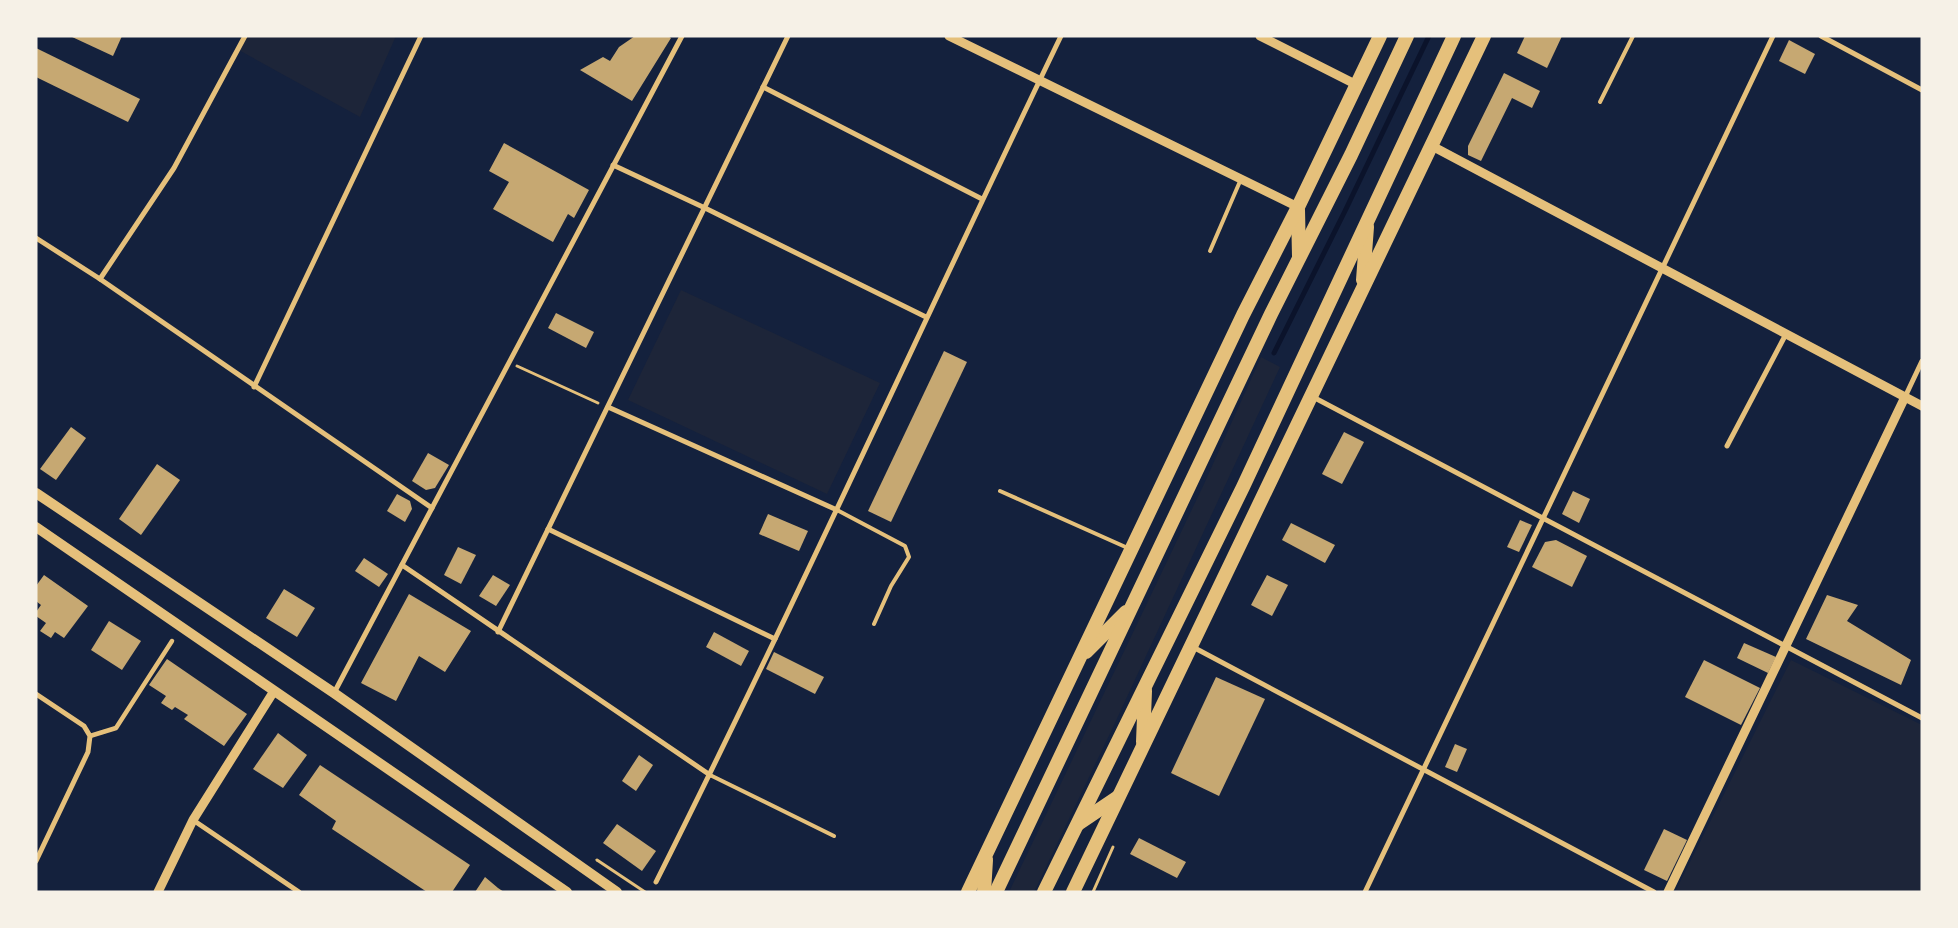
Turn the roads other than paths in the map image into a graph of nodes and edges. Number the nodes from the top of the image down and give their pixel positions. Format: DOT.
graph roads {
  1 [pos="245,36"];
  2 [pos="421,36"];
  3 [pos="682,36"];
  4 [pos="788,36"];
  5 [pos="949,36"];
  6 [pos="1061,36"];
  7 [pos="1260,36"];
  8 [pos="1380,36"];
  9 [pos="1407,36"];
  10 [pos="1454,36"];
  11 [pos="1484,36"];
  12 [pos="1633,36"];
  13 [pos="1773,36"];
  14 [pos="1821,36"];
  15 [pos="1040,80"];
  16 [pos="1357,85"];
  17 [pos="763,87"];
  18 [pos="1922,90"];
  19 [pos="1600,102"];
  20 [pos="1432,146"];
  21 [pos="613,166"];
  22 [pos="1241,179"];
  23 [pos="982,199"];
  24 [pos="1298,207"];
  25 [pos="705,208"];
  26 [pos="1368,219"];
  27 [pos="36,238"];
  28 [pos="1210,251"];
  29 [pos="1299,259"];
  30 [pos="1663,268"];
  31 [pos="100,279"];
  32 [pos="1363,289"];
  33 [pos="926,317"];
  34 [pos="1786,334"];
  35 [pos="1922,361"];
  36 [pos="254,387"];
  37 [pos="1310,396"];
  38 [pos="1905,397"];
  39 [pos="1922,406"];
  40 [pos="608,407"];
  41 [pos="1727,446"];
  42 [pos="1000,491"];
  43 [pos="36,493"];
  44 [pos="432,508"];
  45 [pos="838,510"];
  46 [pos="1542,519"];
  47 [pos="36,527"];
  48 [pos="548,529"];
  49 [pos="1132,550"];
  50 [pos="402,565"];
  51 [pos="1134,605"];
  52 [pos="874,624"];
  53 [pos="498,632"];
  54 [pos="775,639"];
  55 [pos="172,641"];
  56 [pos="1786,645"];
  57 [pos="1191,646"];
  58 [pos="1079,659"];
  59 [pos="1146,686"];
  60 [pos="274,691"];
  61 [pos="334,693"];
  62 [pos="36,694"];
  63 [pos="1922,718"];
  64 [pos="90,736"];
  65 [pos="1142,748"];
  66 [pos="1423,769"];
  67 [pos="710,775"];
  68 [pos="1119,796"];
  69 [pos="193,820"];
  70 [pos="1077,824"];
  71 [pos="834,836"];
  72 [pos="987,852"];
  73 [pos="36,861"];
  74 [pos="656,882"];
  75 [pos="158,892"];
  76 [pos="299,892"];
  77 [pos="567,892"];
  78 [pos="617,892"];
  79 [pos="968,892"];
  80 [pos="984,892"];
  81 [pos="996,892"];
  82 [pos="1044,892"];
  83 [pos="1073,892"];
  84 [pos="1365,892"];
  85 [pos="1654,892"];
  86 [pos="1668,892"];
  1 -- 31 [label="street"];
  2 -- 36 [label="street"];
  3 -- 21 [label="street"];
  4 -- 17 [label="street"];
  5 -- 15 [label="street"];
  6 -- 15 [label="street"];
  7 -- 16 [label="street"];
  8 -- 16 [label="highway"];
  9 -- 29 [label="highway"];
  10 -- 26 [label="highway"];
  11 -- 20 [label="highway"];
  12 -- 19 [label="lane"];
  13 -- 30 [label="street"];
  14 -- 18 [label="street"];
  15 -- 22 [label="street"];
  15 -- 23 [label="street"];
  16 -- 24 [label="highway"];
  17 -- 23 [label="street"];
  17 -- 25 [label="street"];
  20 -- 30 [label="street"];
  20 -- 32 [label="highway"];
  21 -- 25 [label="street"];
  21 -- 44 [label="street"];
  22 -- 24 [label="street"];
  22 -- 28 [label="lane"];
  23 -- 33 [label="street"];
  24 -- 29 [label="highway"];
  24 -- 49 [label="highway"];
  25 -- 33 [label="street"];
  25 -- 40 [label="street"];
  26 -- 32 [label="highway"];
  26 -- 59 [label="highway"];
  27 -- 31 [label="street"];
  29 -- 51 [label="highway"];
  30 -- 34 [label="street"];
  30 -- 46 [label="street"];
  31 -- 36 [label="street"];
  32 -- 37 [label="highway"];
  33 -- 45 [label="street"];
  34 -- 38 [label="street"];
  34 -- 41 [label="street"];
  35 -- 38 [label="street"];
  36 -- 44 [label="street"];
  37 -- 46 [label="street"];
  37 -- 57 [label="highway"];
  38 -- 39 [label="street"];
  38 -- 56 [label="street"];
  40 -- 45 [label="street"];
  40 -- 48 [label="street"];
  42 -- 49 [label="lane"];
  43 -- 61 [label="main road"];
  44 -- 50 [label="street"];
  45 -- 52 [label="lane"];
  45 -- 54 [label="street"];
  46 -- 56 [label="street"];
  46 -- 66 [label="street"];
  47 -- 60 [label="main road"];
  48 -- 53 [label="street"];
  48 -- 54 [label="street"];
  49 -- 58 [label="highway"];
  50 -- 53 [label="street"];
  50 -- 61 [label="street"];
  51 -- 58 [label="highway"];
  51 -- 81 [label="highway"];
  53 -- 67 [label="street"];
  54 -- 67 [label="street"];
  55 -- 64 [label="street"];
  56 -- 63 [label="street"];
  56 -- 86 [label="street"];
  57 -- 65 [label="highway"];
  57 -- 66 [label="street"];
  58 -- 72 [label="highway"];
  59 -- 65 [label="highway"];
  59 -- 70 [label="highway"];
  60 -- 69 [label="street"];
  60 -- 77 [label="main road"];
  61 -- 78 [label="main road"];
  62 -- 64 [label="street"];
  64 -- 73 [label="street"];
  65 -- 68 [label="highway"];
  66 -- 84 [label="street"];
  66 -- 85 [label="street"];
  67 -- 71 [label="lane"];
  67 -- 74 [label="street"];
  68 -- 70 [label="highway"];
  68 -- 83 [label="highway"];
  69 -- 75 [label="street"];
  69 -- 76 [label="street"];
  70 -- 82 [label="highway"];
  72 -- 79 [label="highway"];
  72 -- 80 [label="highway"];
}
